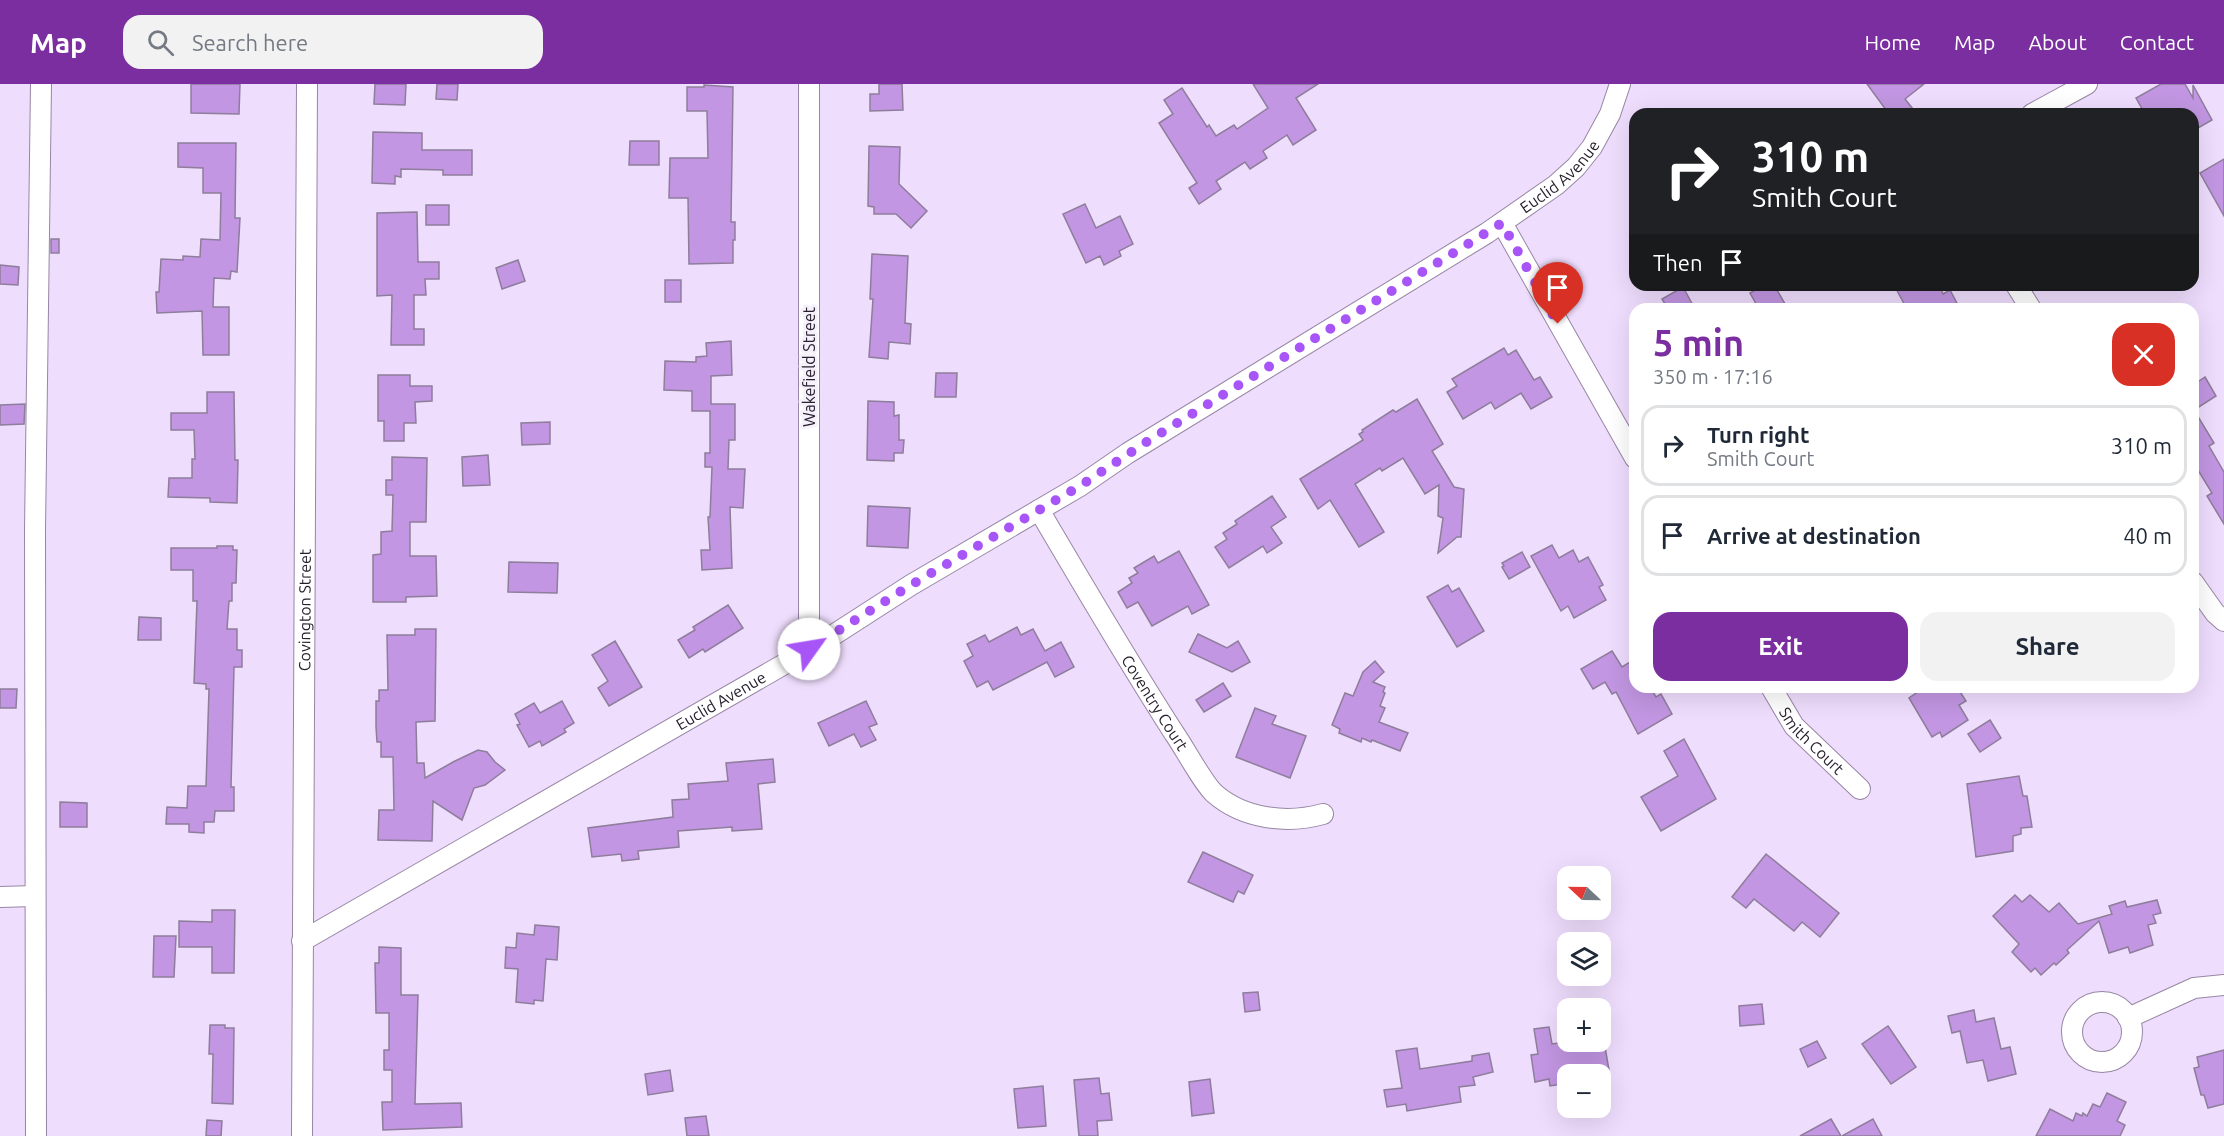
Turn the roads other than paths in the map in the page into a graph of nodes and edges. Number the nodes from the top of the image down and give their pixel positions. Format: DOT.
graph roads {
  1 [pos="41,84"];
  2 [pos="307,84"];
  3 [pos="809,84"];
  4 [pos="1620,84"];
  5 [pos="2087,84"];
  6 [pos="2043,108"];
  7 [pos="1502,223"];
  8 [pos="1629,447"];
  9 [pos="1039,510"];
  10 [pos="2199,590"];
  11 [pos="2224,621"];
  12 [pos="809,649"];
  13 [pos="1775,693"];
  14 [pos="1860,789"];
  15 [pos="1323,814"];
  16 [pos="34,896"];
  17 [pos="0,897"];
  18 [pos="302,941"];
  19 [pos="2224,985"];
  20 [pos="2128,1018"];
  21 [pos="36,1136"];
  22 [pos="302,1136"];
  1 -- 16 [label="street"];
  2 -- 18 [label="street, Covington Street"];
  3 -- 12 [label="street, Wakefield Street"];
  4 -- 7 [label="street, Euclid Avenue"];
  5 -- 6 [label="street"];
  7 -- 8 [label="street"];
  7 -- 9 [label="street, Euclid Avenue"];
  9 -- 12 [label="street, Euclid Avenue"];
  9 -- 15 [label="street, Coventry Court"];
  10 -- 11 [label="street"];
  12 -- 18 [label="street, Euclid Avenue"];
  13 -- 14 [label="street, Smith Court"];
  16 -- 17 [label="street"];
  16 -- 21 [label="street"];
  18 -- 22 [label="street, Covington Street"];
  19 -- 20 [label="street"];
}
